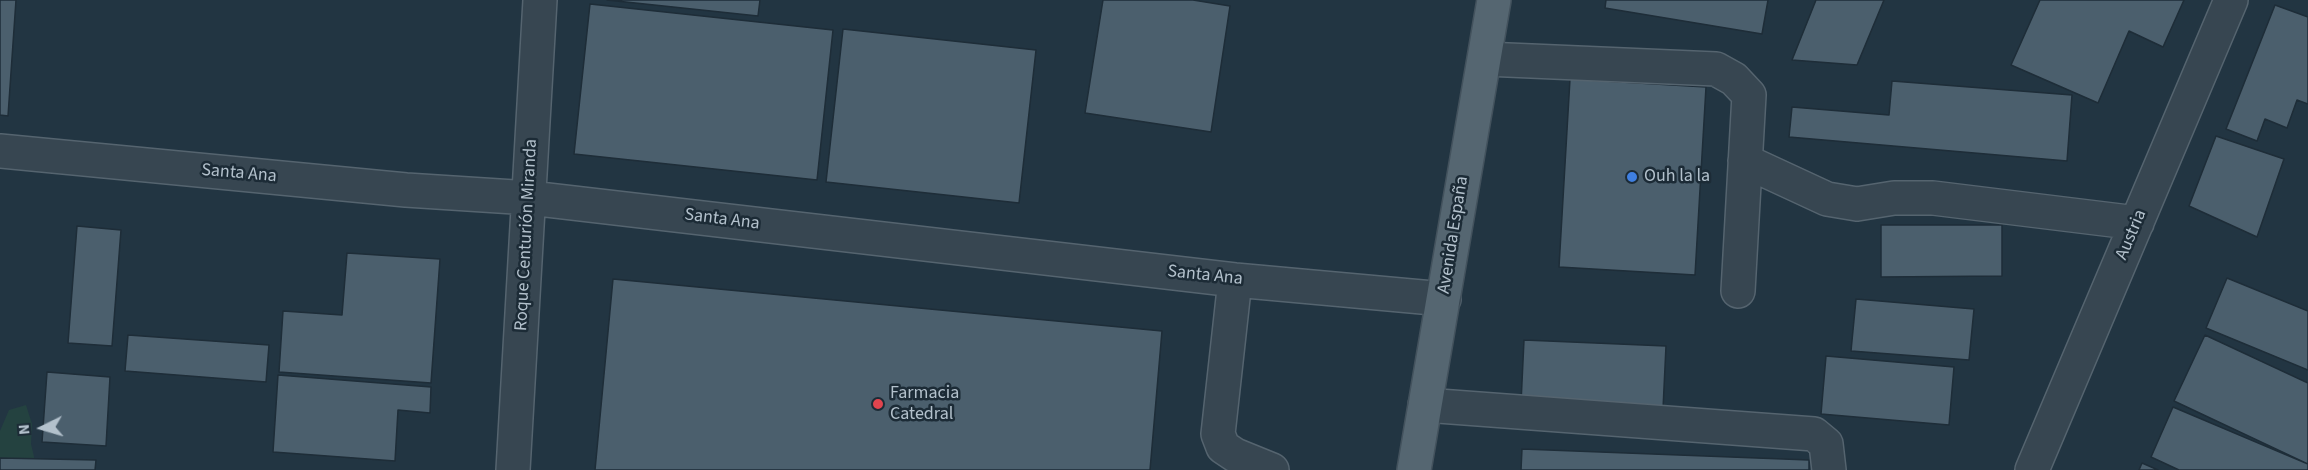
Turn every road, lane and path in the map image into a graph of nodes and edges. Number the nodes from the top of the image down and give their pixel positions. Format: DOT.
graph roads {
  1 [pos="540,0"];
  2 [pos="1494,0"];
  3 [pos="2231,0"];
  4 [pos="1485,59"];
  5 [pos="0,151"];
  6 [pos="1745,161"];
  7 [pos="530,198"];
  8 [pos="2137,223"];
  9 [pos="1235,280"];
  10 [pos="1738,291"];
  11 [pos="1444,299"];
  12 [pos="1425,405"];
  13 [pos="513,470"];
  14 [pos="1272,470"];
  15 [pos="1414,470"];
  16 [pos="1829,470"];
  17 [pos="2032,470"];
  1 -- 7 [label="street, Roque Centurión Miranda"];
  2 -- 4 [label="main road, Avenida España"];
  3 -- 8 [label="street, Austria"];
  4 -- 6 [label="street"];
  4 -- 11 [label="main road, Avenida España"];
  5 -- 7 [label="street, Santa Ana"];
  6 -- 8 [label="street"];
  6 -- 10 [label="street"];
  7 -- 9 [label="street, Santa Ana"];
  7 -- 13 [label="street, Roque Centurión Miranda"];
  8 -- 17 [label="street, Austria"];
  9 -- 11 [label="street, Santa Ana"];
  9 -- 14 [label="street"];
  11 -- 12 [label="main road, Avenida España"];
  12 -- 15 [label="main road, Avenida España"];
  12 -- 16 [label="street"];
}
